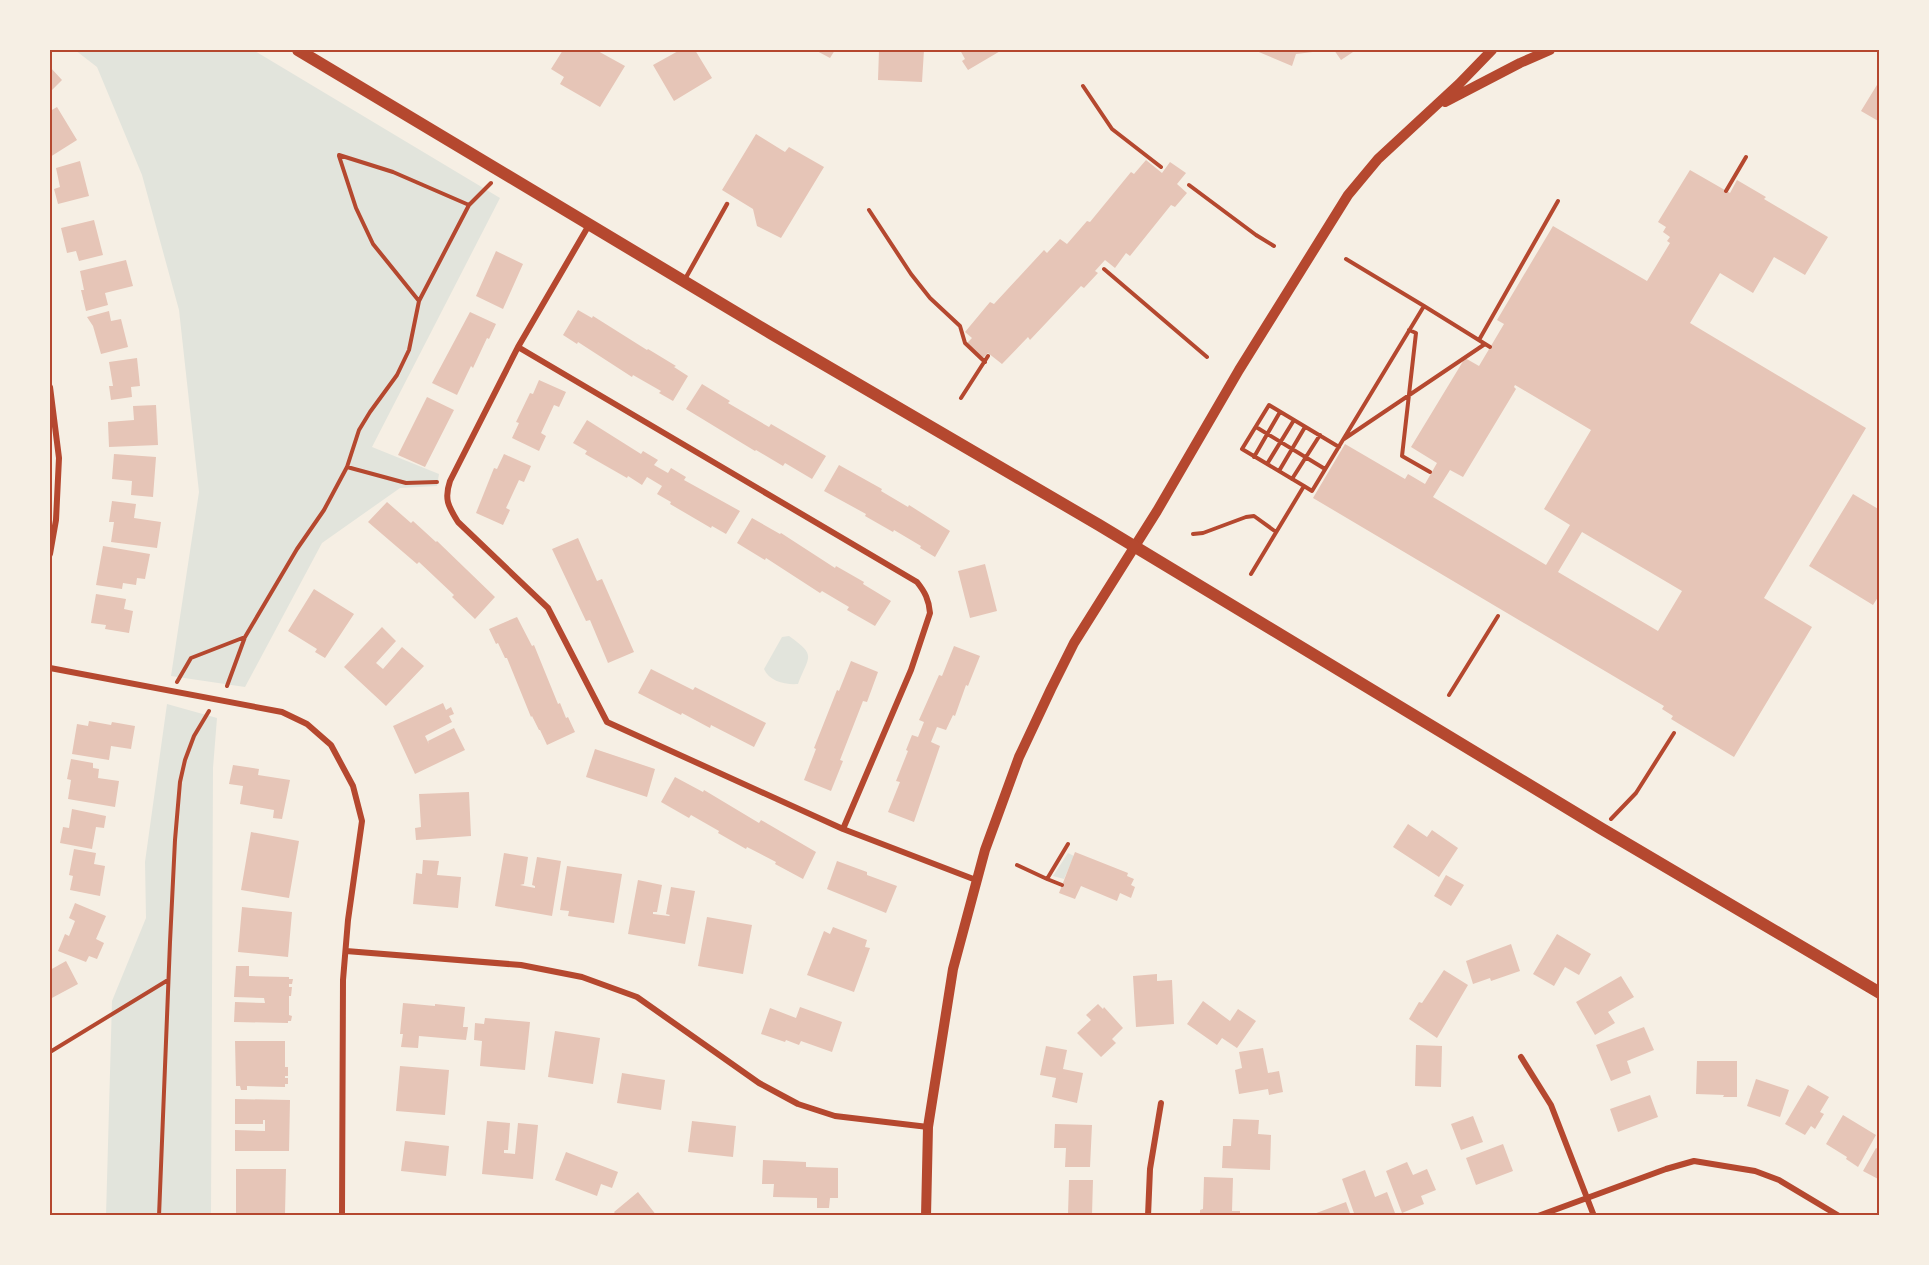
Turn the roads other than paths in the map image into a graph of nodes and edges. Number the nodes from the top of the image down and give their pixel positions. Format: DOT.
graph roads {
  1 [pos="1492,50"];
  2 [pos="1550,50"];
  3 [pos="304,51"];
  4 [pos="1429,111"];
  5 [pos="728,204"];
  6 [pos="589,225"];
  7 [pos="684,281"];
  8 [pos="518,346"];
  9 [pos="50,387"];
  10 [pos="1135,547"];
  11 [pos="50,554"];
  12 [pos="50,668"];
  13 [pos="843,829"];
  14 [pos="976,880"];
  15 [pos="346,951"];
  16 [pos="1880,993"];
  17 [pos="1521,1057"];
  18 [pos="1161,1102"];
  19 [pos="928,1127"];
  20 [pos="1587,1198"];
  21 [pos="342,1215"];
  22 [pos="926,1215"];
  23 [pos="1148,1215"];
  24 [pos="1538,1215"];
  25 [pos="1594,1215"];
  26 [pos="1839,1215"];
  1 -- 4 [label="street"];
  2 -- 4 [label="street"];
  3 -- 6 [label="main road"];
  4 -- 10 [label="street"];
  5 -- 7 [label="lane"];
  6 -- 7 [label="main road"];
  6 -- 8 [label="street"];
  7 -- 10 [label="main road"];
  8 -- 13 [label="street"];
  8 -- 13 [label="street"];
  9 -- 11 [label="street"];
  10 -- 14 [label="street"];
  10 -- 16 [label="main road"];
  12 -- 15 [label="street"];
  13 -- 14 [label="street"];
  14 -- 19 [label="street"];
  15 -- 19 [label="street"];
  15 -- 21 [label="street"];
  17 -- 20 [label="street"];
  18 -- 23 [label="street"];
  19 -- 22 [label="street"];
  20 -- 24 [label="street"];
  20 -- 25 [label="street"];
  20 -- 26 [label="street"];
}
